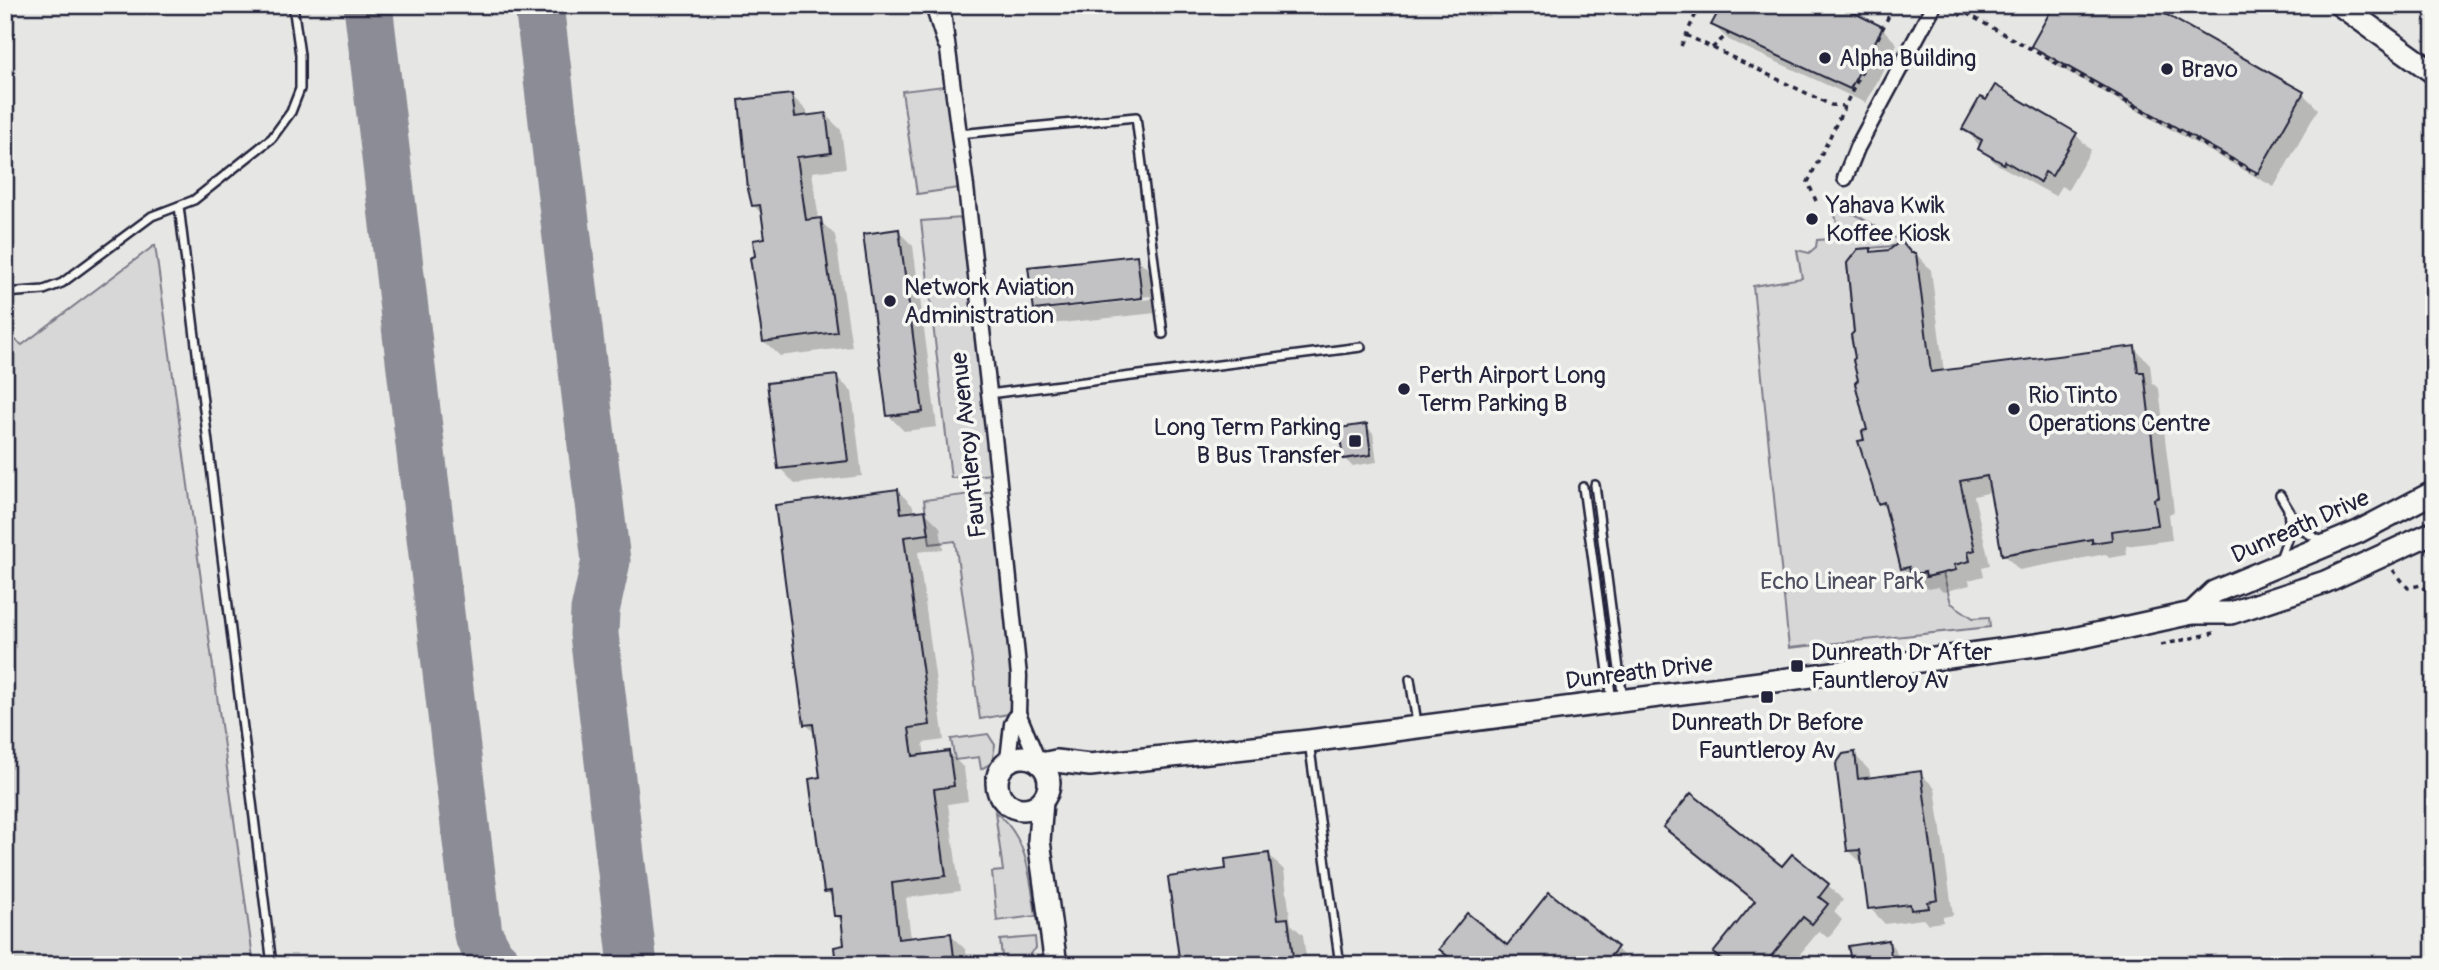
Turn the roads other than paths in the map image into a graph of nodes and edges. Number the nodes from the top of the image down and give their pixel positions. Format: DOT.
graph roads {
  1 [pos="293,5"];
  2 [pos="929,5"];
  3 [pos="942,5"];
  4 [pos="1934,5"];
  5 [pos="2340,5"];
  6 [pos="950,69"];
  7 [pos="2434,73"];
  8 [pos="959,134"];
  9 [pos="1844,178"];
  10 [pos="179,206"];
  11 [pos="5,293"];
  12 [pos="1163,334"];
  13 [pos="1361,348"];
  14 [pos="989,394"];
  15 [pos="1595,485"];
  16 [pos="1583,486"];
  17 [pos="2434,492"];
  18 [pos="2280,495"];
  19 [pos="2288,508"];
  20 [pos="2434,532"];
  21 [pos="2330,544"];
  22 [pos="2271,570"];
  23 [pos="2192,613"];
  24 [pos="1410,679"];
  25 [pos="1617,701"];
  26 [pos="1018,713"];
  27 [pos="1417,727"];
  28 [pos="1309,741"];
  29 [pos="1008,760"];
  30 [pos="1040,763"];
  31 [pos="1090,765"];
  32 [pos="1045,796"];
  33 [pos="1015,808"];
  34 [pos="1039,841"];
  35 [pos="272,965"];
  36 [pos="1056,965"];
  37 [pos="1340,965"];
  1 -- 10 [label="lane"];
  2 -- 6 [label="lane"];
  3 -- 6 [label="street, Fauntleroy Avenue"];
  4 -- 9 [label="street"];
  5 -- 7 [label="main road"];
  6 -- 8 [label="street, Fauntleroy Avenue"];
  8 -- 12 [label="lane"];
  8 -- 14 [label="street, Fauntleroy Avenue"];
  10 -- 11 [label="lane"];
  10 -- 35 [label="lane"];
  13 -- 14 [label="lane"];
  14 -- 26 [label="street, Fauntleroy Avenue"];
  15 -- 25 [label="lane"];
  16 -- 25 [label="lane"];
  17 -- 21 [label="main road, Dunreath Drive"];
  18 -- 19 [label="lane"];
  19 -- 21 [label="lane"];
  19 -- 22 [label="lane"];
  20 -- 23 [label="main road, Dunreath Drive"];
  21 -- 22 [label="main road, Dunreath Drive"];
  22 -- 23 [label="main road, Dunreath Drive"];
  23 -- 25 [label="main road, Dunreath Drive"];
  24 -- 27 [label="lane"];
  25 -- 27 [label="main road, Dunreath Drive"];
  26 -- 29 [label="street, Fauntleroy Avenue"];
  26 -- 30 [label="street, Fauntleroy Avenue"];
  27 -- 28 [label="main road, Dunreath Drive"];
  28 -- 31 [label="main road, Dunreath Drive"];
  28 -- 37 [label="lane"];
  29 -- 30 [label="main road"];
  29 -- 33 [label="main road"];
  30 -- 31 [label="main road, Dunreath Drive"];
  30 -- 32 [label="main road"];
  31 -- 32 [label="main road, Dunreath Drive"];
  32 -- 33 [label="main road"];
  32 -- 34 [label="main road"];
  33 -- 34 [label="main road"];
  34 -- 36 [label="main road"];
}
